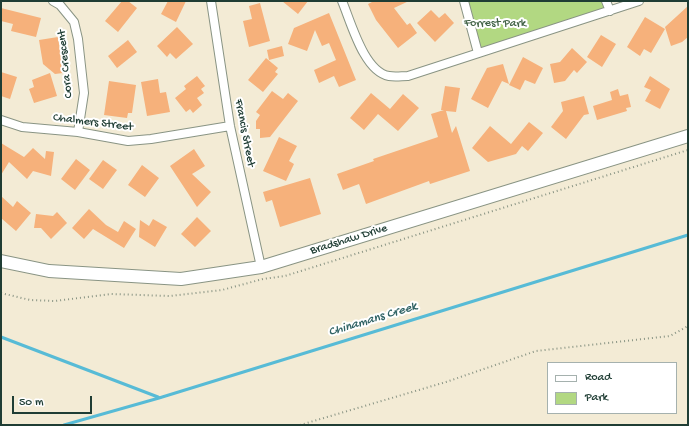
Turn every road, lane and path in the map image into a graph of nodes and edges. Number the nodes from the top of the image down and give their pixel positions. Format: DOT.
graph roads {
  1 [pos="53,1"];
  2 [pos="211,1"];
  3 [pos="342,1"];
  4 [pos="464,1"];
  5 [pos="606,1"];
  6 [pos="639,1"];
  7 [pos="610,11"];
  8 [pos="478,54"];
  9 [pos="1,120"];
  10 [pos="230,126"];
  11 [pos="78,132"];
  12 [pos="688,136"];
  13 [pos="1,261"];
  14 [pos="261,267"];
  15 [pos="688,326"];
  16 [pos="300,425"];
  1 -- 11 [label="street, Cora Crescent"];
  2 -- 10 [label="street, Francis Street"];
  3 -- 8 [label="street"];
  4 -- 8 [label="street"];
  5 -- 7 [label="street"];
  6 -- 7 [label="street"];
  7 -- 8 [label="street"];
  9 -- 11 [label="street, Chalmers Street"];
  10 -- 11 [label="street, Chalmers Street"];
  10 -- 14 [label="street, Francis Street"];
  12 -- 14 [label="street, Bradshaw Drive"];
  13 -- 14 [label="street, Bradshaw Drive"];
  15 -- 16 [label="path"];
}
